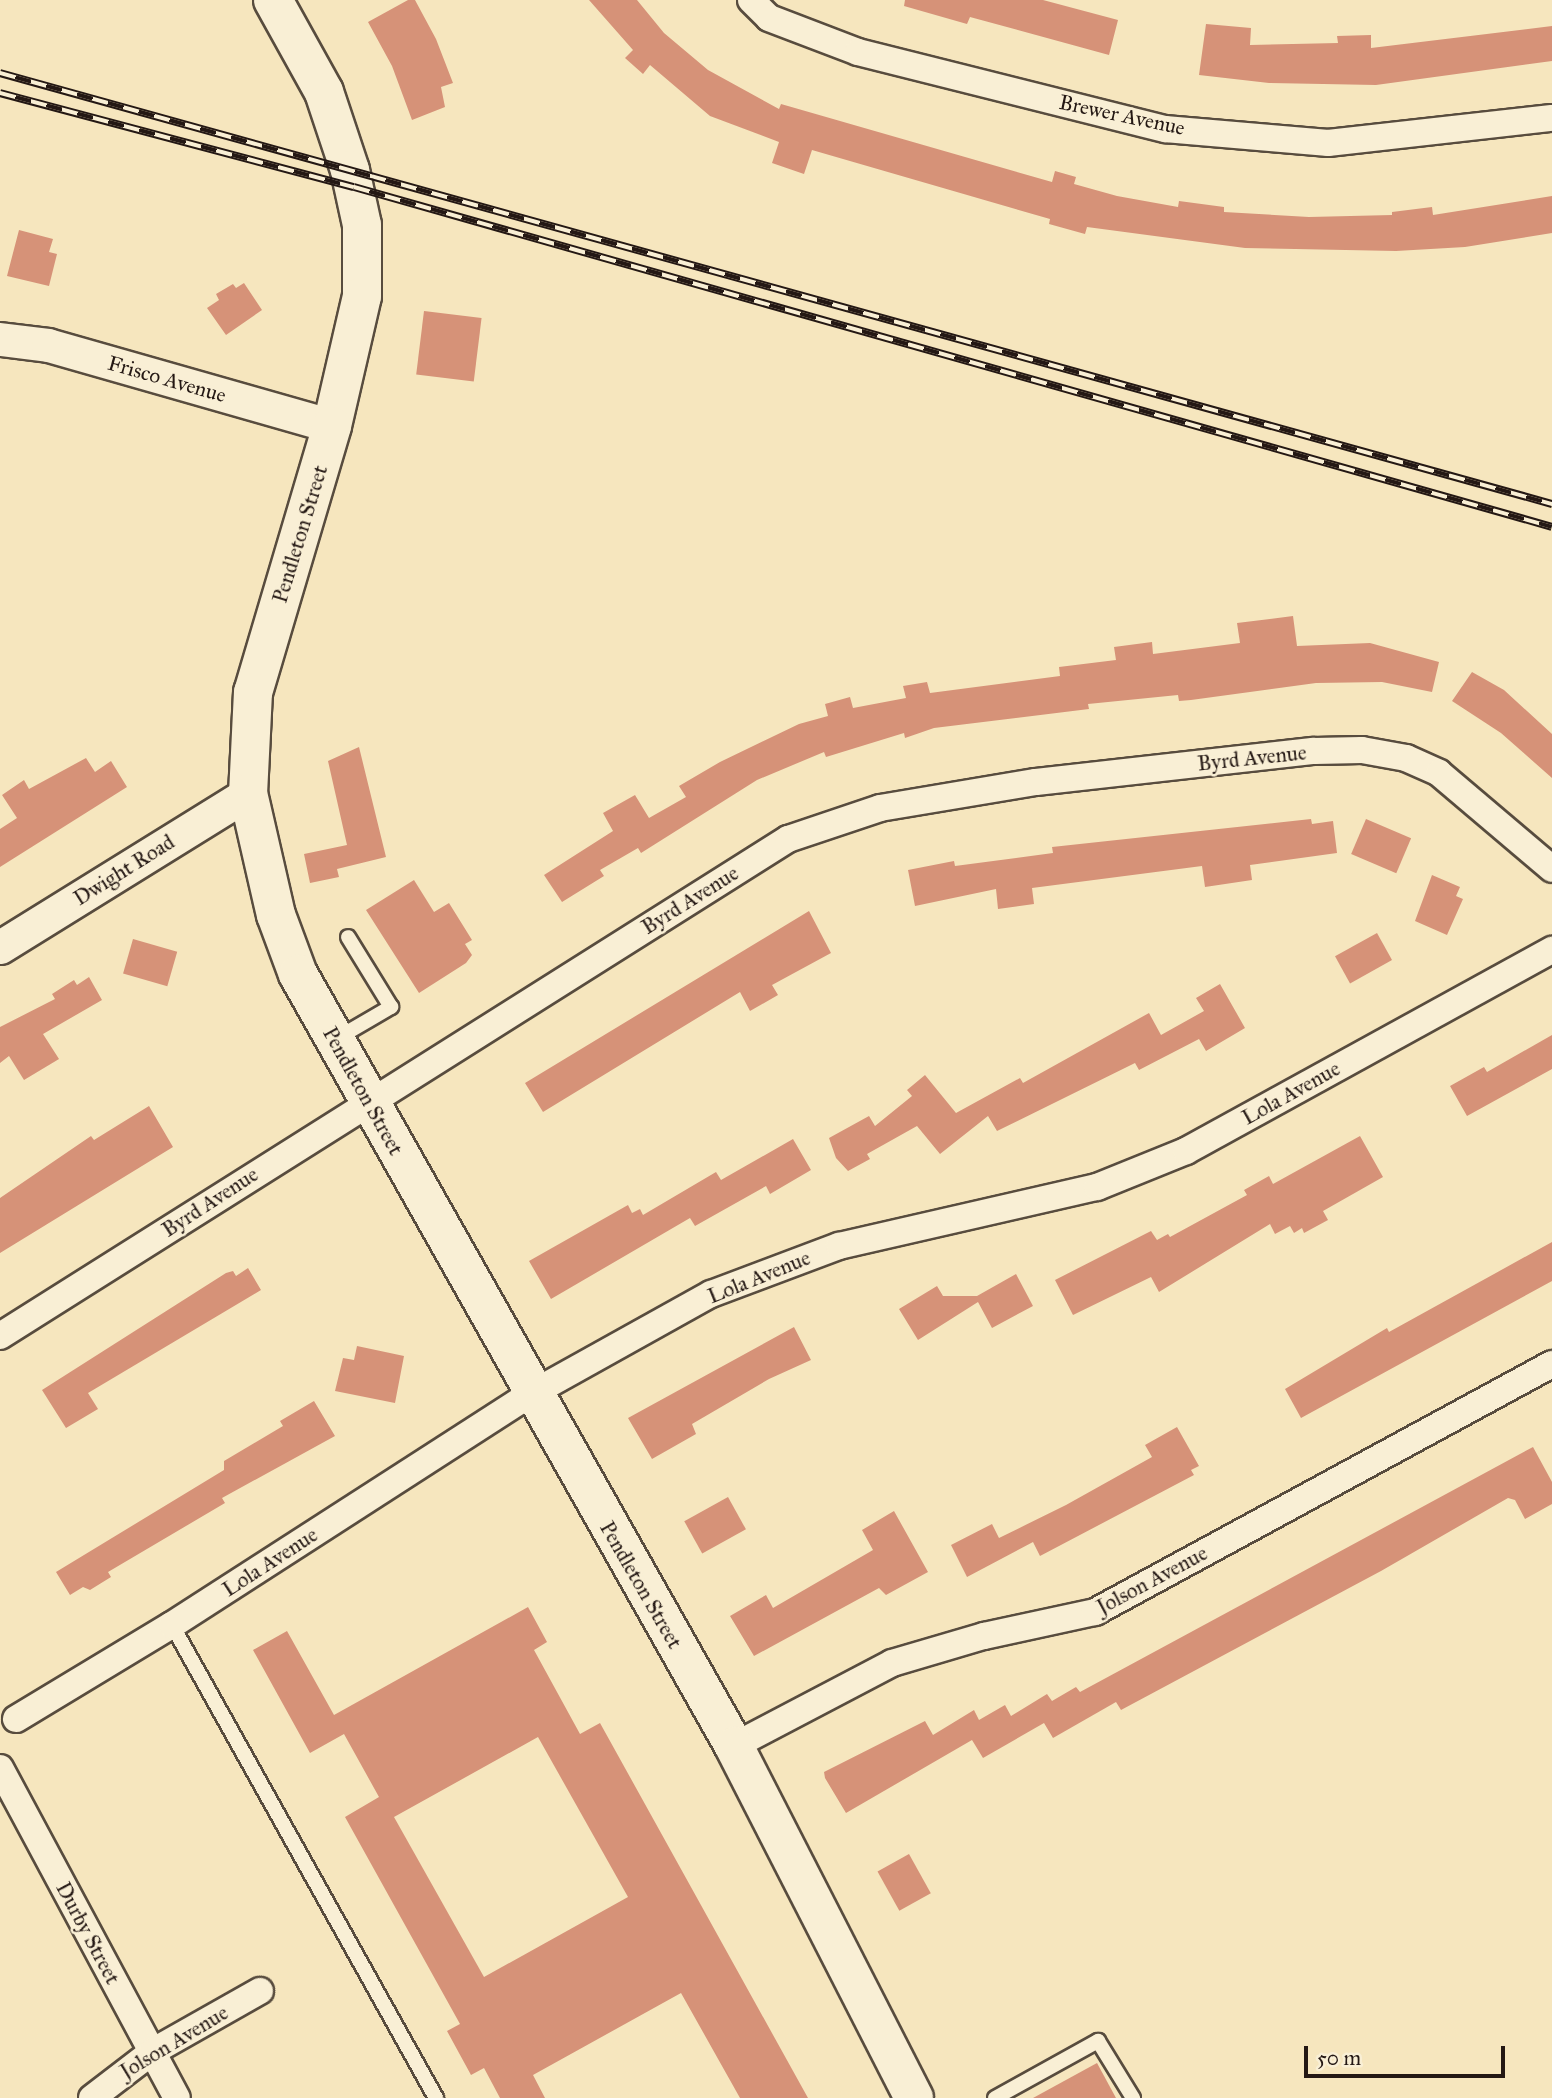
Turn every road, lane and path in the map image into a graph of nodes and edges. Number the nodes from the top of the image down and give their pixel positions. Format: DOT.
graph roads {
  1 [pos="273,0"];
  2 [pos="751,0"];
  3 [pos="1552,118"];
  4 [pos="0,339"];
  5 [pos="332,426"];
  6 [pos="248,793"];
  7 [pos="1552,869"];
  8 [pos="348,937"];
  9 [pos="0,947"];
  10 [pos="1552,950"];
  11 [pos="335,1040"];
  12 [pos="369,1101"];
  13 [pos="0,1336"];
  14 [pos="1552,1364"];
  15 [pos="531,1394"];
  16 [pos="172,1625"];
  17 [pos="16,1718"];
  18 [pos="734,1746"];
  19 [pos="0,1768"];
  20 [pos="260,1991"];
  21 [pos="152,2052"];
  22 [pos="92,2098"];
  23 [pos="177,2098"];
  24 [pos="436,2098"];
  25 [pos="914,2098"];
  26 [pos="995,2098"];
  27 [pos="1133,2098"];
  1 -- 5 [label="main road, Pendleton Street"];
  2 -- 3 [label="street, Brewer Avenue"];
  4 -- 5 [label="street, Frisco Avenue"];
  5 -- 6 [label="main road, Pendleton Street"];
  6 -- 9 [label="street, Dwight Road"];
  6 -- 11 [label="main road, Pendleton Street"];
  7 -- 12 [label="street, Byrd Avenue"];
  8 -- 11 [label="lane"];
  10 -- 15 [label="street, Lola Avenue"];
  11 -- 12 [label="main road, Pendleton Street"];
  12 -- 13 [label="street, Byrd Avenue"];
  12 -- 15 [label="main road, Pendleton Street"];
  14 -- 18 [label="street, Jolson Avenue"];
  15 -- 16 [label="street, Lola Avenue"];
  15 -- 18 [label="main road, Pendleton Street"];
  16 -- 17 [label="street, Lola Avenue"];
  16 -- 24 [label="lane"];
  18 -- 25 [label="main road, Pendleton Street"];
  19 -- 21 [label="street, Durby Street"];
  20 -- 21 [label="street, Jolson Avenue"];
  21 -- 22 [label="street, Jolson Avenue"];
  21 -- 23 [label="street, Durby Street"];
  26 -- 27 [label="lane"];
}
